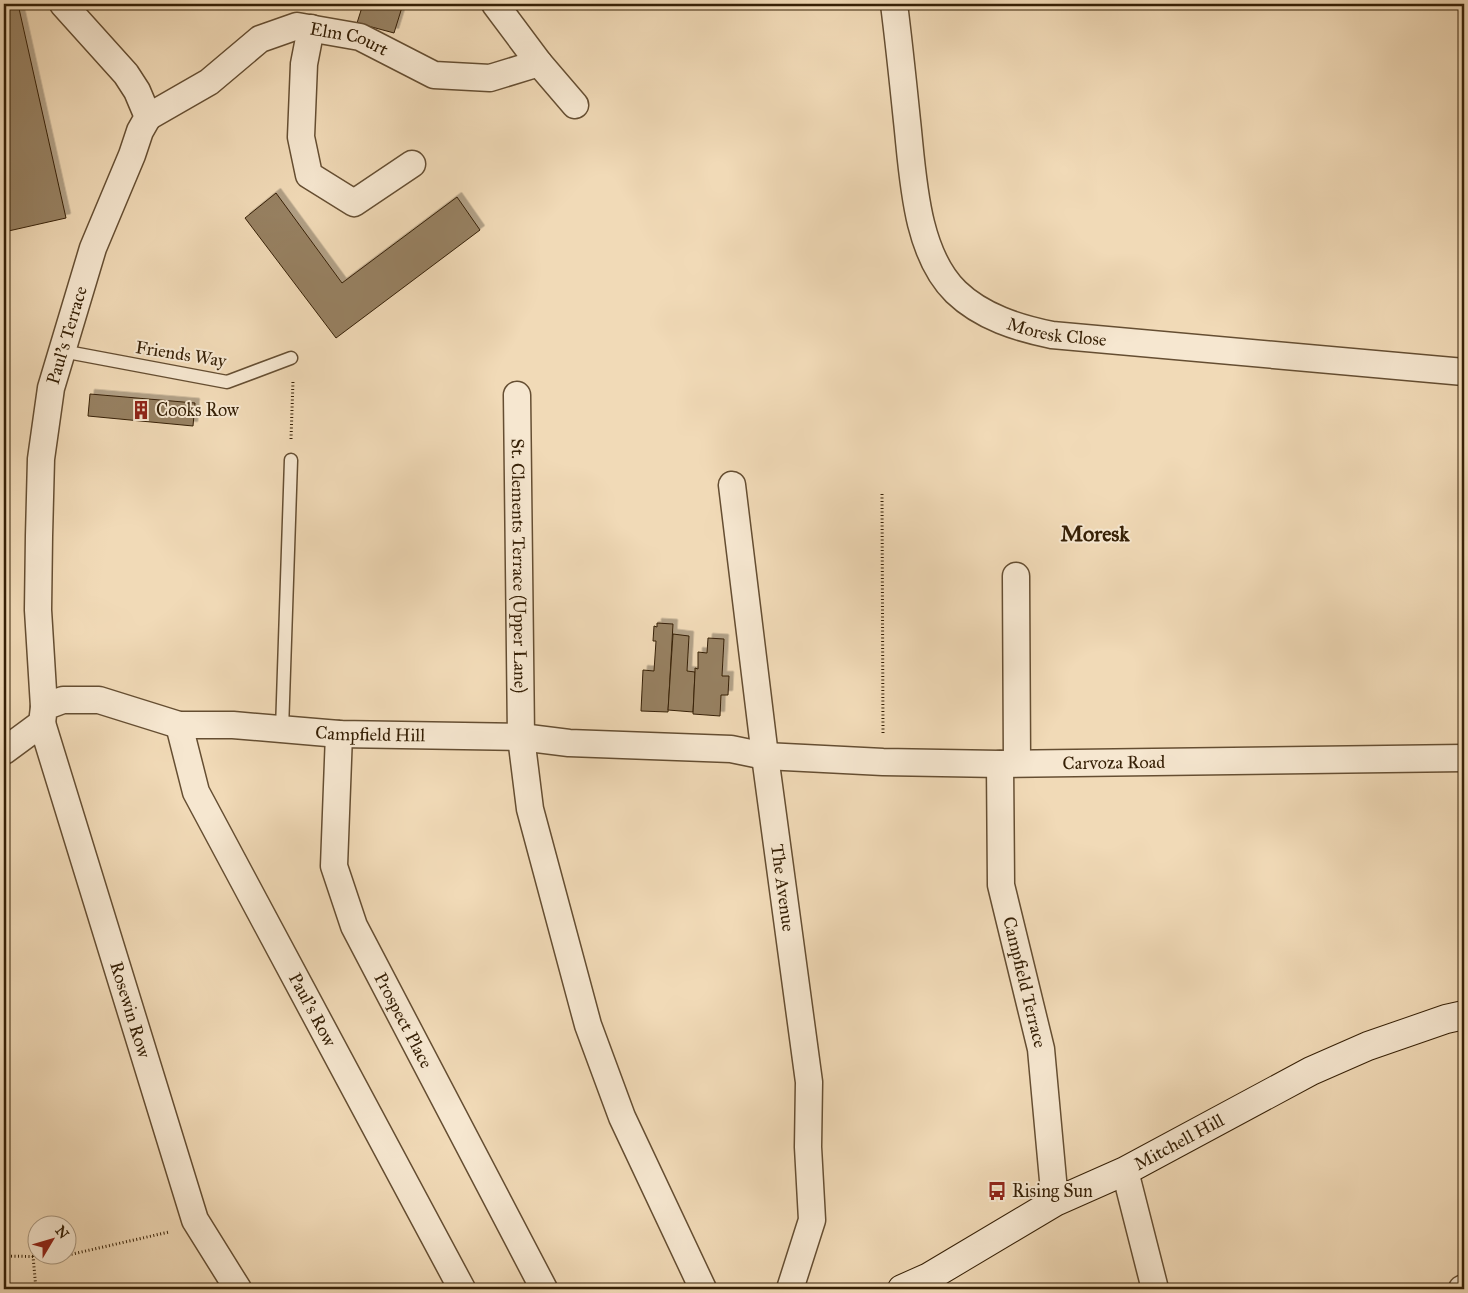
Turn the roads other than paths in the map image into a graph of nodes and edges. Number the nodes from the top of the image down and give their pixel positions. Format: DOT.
graph roads {
  1 [pos="63,4"];
  2 [pos="495,4"];
  3 [pos="894,4"];
  4 [pos="311,28"];
  5 [pos="539,63"];
  6 [pos="575,105"];
  7 [pos="148,116"];
  8 [pos="412,164"];
  9 [pos="62,351"];
  10 [pos="291,358"];
  11 [pos="1464,372"];
  12 [pos="517,395"];
  13 [pos="291,460"];
  14 [pos="732,485"];
  15 [pos="1016,576"];
  16 [pos="43,715"];
  17 [pos="179,725"];
  18 [pos="282,730"];
  19 [pos="339,734"];
  20 [pos="521,737"];
  21 [pos="4,751"];
  22 [pos="764,756"];
  23 [pos="1464,758"];
  24 [pos="1008,764"];
  25 [pos="1464,1015"];
  26 [pos="1125,1171"];
  27 [pos="1055,1202"];
  28 [pos="930,1283"];
  29 [pos="238,1289"];
  30 [pos="462,1289"];
  31 [pos="544,1289"];
  32 [pos="703,1289"];
  33 [pos="790,1289"];
  34 [pos="902,1289"];
  35 [pos="1156,1289"];
  1 -- 7 [label="street"];
  2 -- 5 [label="street"];
  3 -- 11 [label="street, Moresk Close"];
  4 -- 5 [label="street, Elm Court"];
  4 -- 7 [label="street, Elm Court"];
  4 -- 8 [label="street"];
  5 -- 6 [label="street"];
  7 -- 9 [label="street, Paul's Terrace"];
  9 -- 10 [label="lane, Friends Way"];
  9 -- 16 [label="street, Paul's Terrace"];
  12 -- 20 [label="street, St. Clements Terrace (Upper Lane)"];
  13 -- 18 [label="lane"];
  14 -- 22 [label="street, The Avenue"];
  15 -- 24 [label="street, Campfield Terrace"];
  16 -- 17 [label="street, Campfield Hill"];
  16 -- 21 [label="street, Campfield Hill"];
  16 -- 29 [label="street, Rosewin Row"];
  17 -- 18 [label="street, Campfield Hill"];
  17 -- 30 [label="street, Paul's Row"];
  18 -- 19 [label="street, Campfield Hill"];
  19 -- 20 [label="street, Campfield Hill"];
  19 -- 31 [label="street, Prospect Place"];
  20 -- 22 [label="street, Campfield Hill"];
  20 -- 32 [label="street, St. Clements Terrace (Upper Lane)"];
  22 -- 24 [label="street, Carvoza Road"];
  22 -- 33 [label="street, The Avenue"];
  23 -- 24 [label="street, Carvoza Road"];
  24 -- 27 [label="street, Campfield Terrace"];
  25 -- 26 [label="street, Mitchell Hill"];
  26 -- 27 [label="street, Mitchell Hill"];
  26 -- 35 [label="street"];
  27 -- 28 [label="street, Mitchell Hill"];
  28 -- 34 [label="street, Mitchell Hill"];
}
